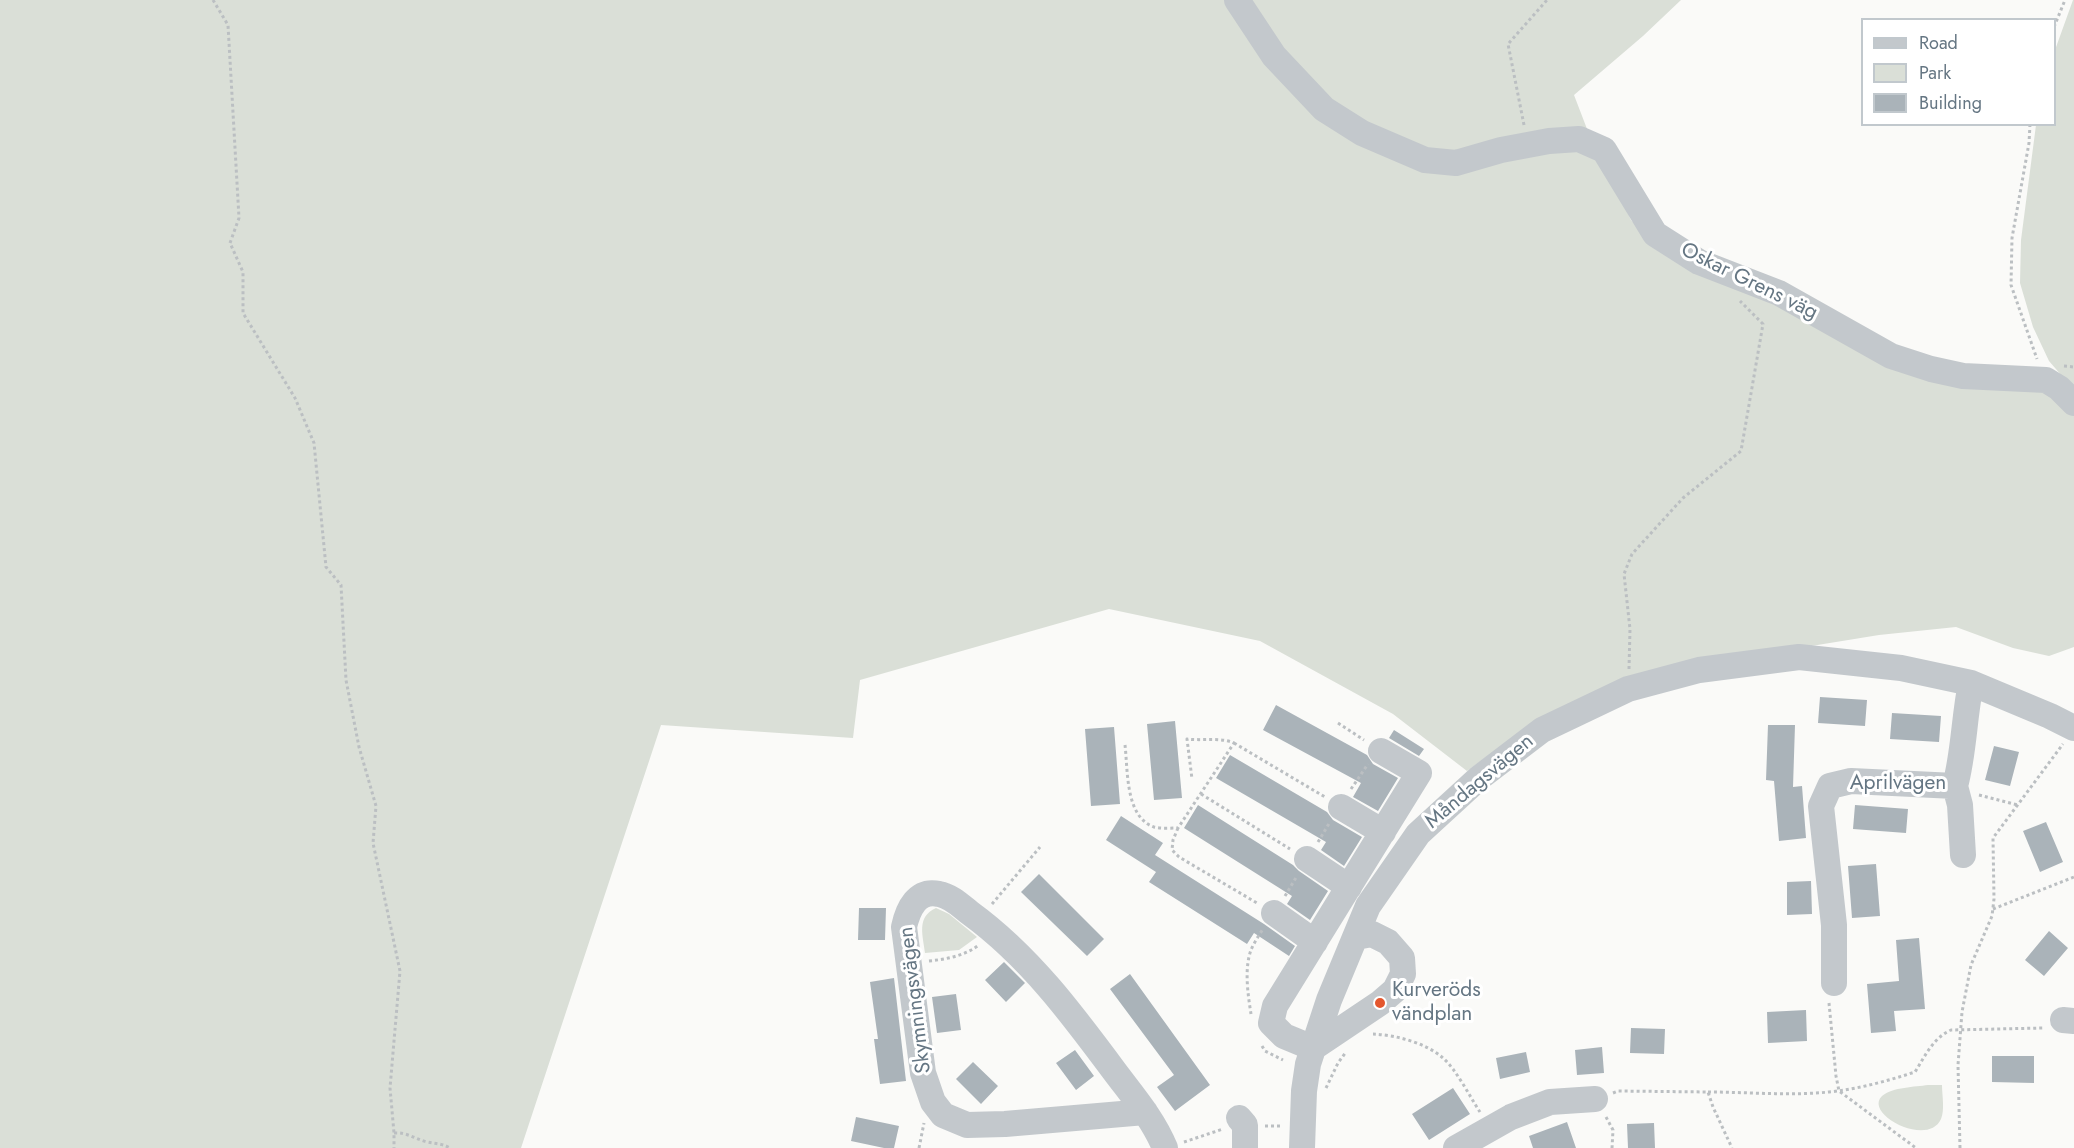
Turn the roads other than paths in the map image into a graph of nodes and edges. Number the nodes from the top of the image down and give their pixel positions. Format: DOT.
graph roads {
  1 [pos="1237,0"];
  2 [pos="2074,403"];
  3 [pos="1971,683"];
  4 [pos="2074,727"];
  5 [pos="1381,751"];
  6 [pos="1955,786"];
  7 [pos="1341,807"];
  8 [pos="1383,832"];
  9 [pos="1963,855"];
  10 [pos="1307,859"];
  11 [pos="1348,887"];
  12 [pos="1274,913"];
  13 [pos="1356,937"];
  14 [pos="1315,942"];
  15 [pos="1834,983"];
  16 [pos="1313,1048"];
  17 [pos="1595,1099"];
  18 [pos="1145,1112"];
  19 [pos="1239,1118"];
  20 [pos="1165,1148"];
  21 [pos="1245,1148"];
  22 [pos="1302,1148"];
  23 [pos="1455,1148"];
  1 -- 2 [label="street, Oskar Grens väg"];
  3 -- 4 [label="street, Måndagsvägen"];
  3 -- 6 [label="street, Aprilvägen"];
  3 -- 13 [label="street, Måndagsvägen"];
  5 -- 8 [label="street"];
  6 -- 9 [label="street"];
  6 -- 15 [label="street, Aprilvägen"];
  7 -- 8 [label="street"];
  8 -- 11 [label="street"];
  10 -- 11 [label="street"];
  11 -- 14 [label="street"];
  12 -- 14 [label="street"];
  13 -- 16 [label="street, Måndagsvägen"];
  13 -- 16 [label="street"];
  14 -- 16 [label="street"];
  16 -- 22 [label="street, Måndagsvägen"];
  17 -- 23 [label="street"];
  18 -- 18 [label="street, Skymningsvägen"];
  18 -- 20 [label="street, Skymningsvägen"];
  19 -- 21 [label="street"];
}
